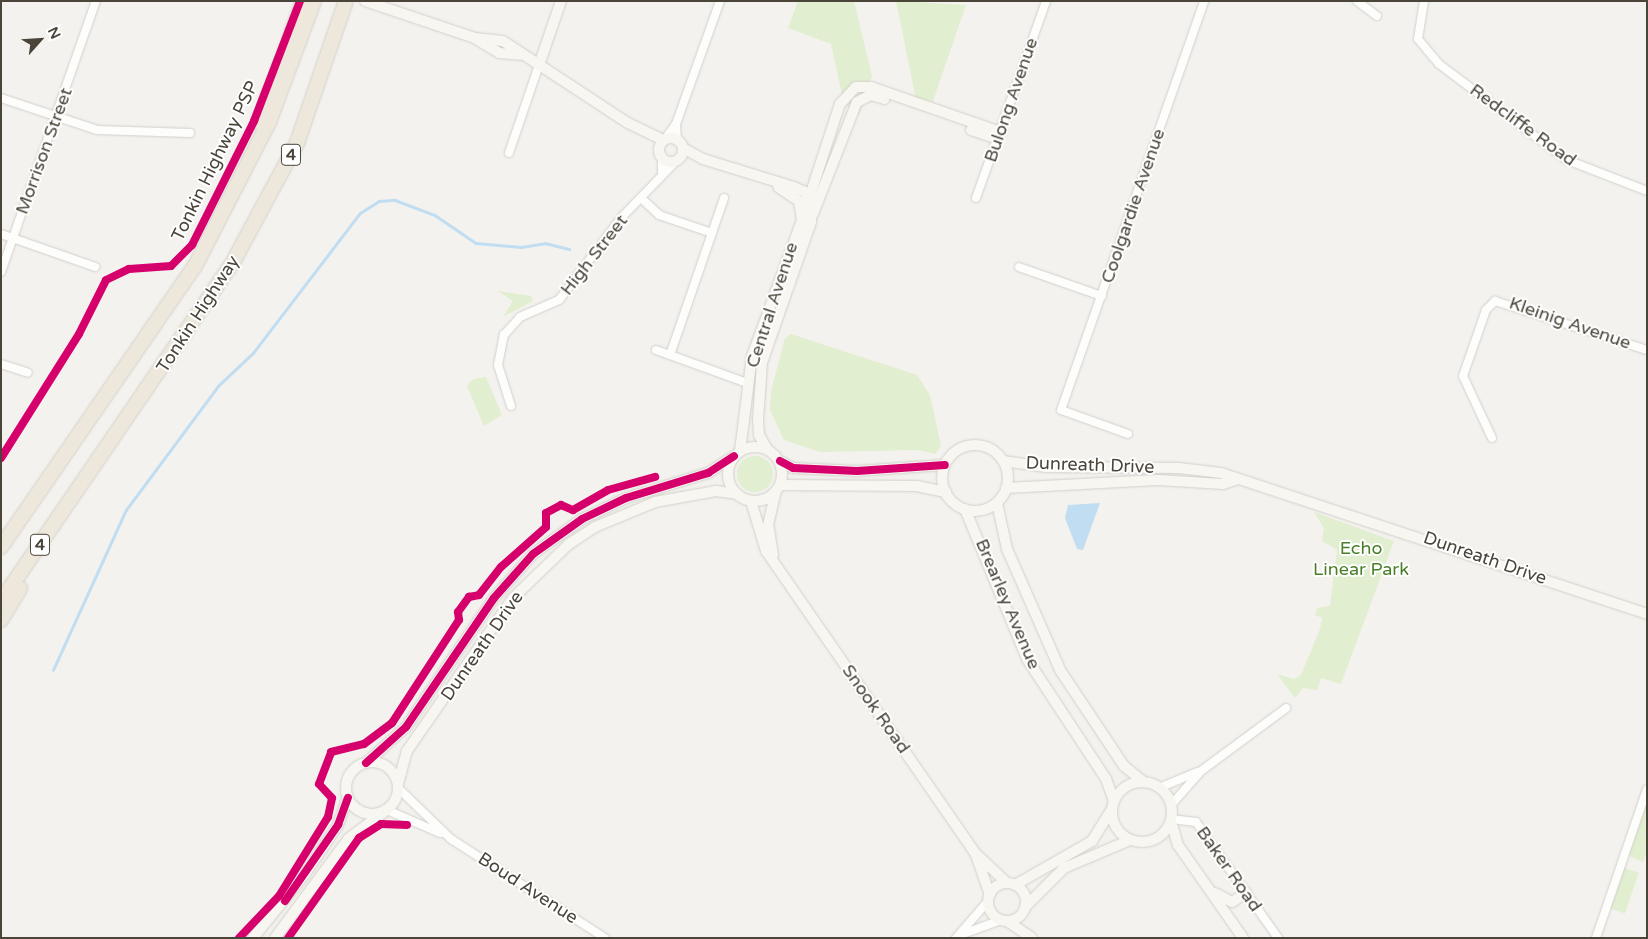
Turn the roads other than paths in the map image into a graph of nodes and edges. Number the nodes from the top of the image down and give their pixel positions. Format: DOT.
graph roads {
  1 [pos="96,1"];
  2 [pos="302,1"];
  3 [pos="314,1"];
  4 [pos="348,1"];
  5 [pos="561,1"];
  6 [pos="720,1"];
  7 [pos="1046,1"];
  8 [pos="1204,1"];
  9 [pos="1357,1"];
  10 [pos="1424,1"];
  11 [pos="368,2"];
  12 [pos="1377,16"];
  13 [pos="539,65"];
  14 [pos="1,98"];
  15 [pos="57,118"];
  16 [pos="676,124"];
  17 [pos="190,133"];
  18 [pos="999,136"];
  19 [pos="662,146"];
  20 [pos="679,152"];
  21 [pos="509,153"];
  22 [pos="821,163"];
  23 [pos="662,172"];
  24 [pos="823,185"];
  25 [pos="1647,191"];
  26 [pos="234,194"];
  27 [pos="803,196"];
  28 [pos="640,198"];
  29 [pos="724,198"];
  30 [pos="976,198"];
  31 [pos="806,221"];
  32 [pos="712,233"];
  33 [pos="1,234"];
  34 [pos="13,238"];
  35 [pos="1019,266"];
  36 [pos="95,267"];
  37 [pos="1,272"];
  38 [pos="1102,296"];
  39 [pos="656,350"];
  40 [pos="1647,350"];
  41 [pos="670,355"];
  42 [pos="1,364"];
  43 [pos="28,373"];
  44 [pos="747,383"];
  45 [pos="511,406"];
  46 [pos="1128,434"];
  47 [pos="1492,438"];
  48 [pos="767,449"];
  49 [pos="737,453"];
  50 [pos="780,461"];
  51 [pos="1003,461"];
  52 [pos="945,465"];
  53 [pos="1235,480"];
  54 [pos="778,488"];
  55 [pos="1006,488"];
  56 [pos="78,489"];
  57 [pos="946,492"];
  58 [pos="737,494"];
  59 [pos="750,501"];
  60 [pos="997,503"];
  61 [pos="965,509"];
  62 [pos="1,547"];
  63 [pos="776,563"];
  64 [pos="1,601"];
  65 [pos="1647,614"];
  66 [pos="1,620"];
  67 [pos="1286,708"];
  68 [pos="366,763"];
  69 [pos="1201,771"];
  70 [pos="1144,782"];
  71 [pos="398,786"];
  72 [pos="1159,788"];
  73 [pos="1647,789"];
  74 [pos="348,798"];
  75 [pos="1113,805"];
  76 [pos="1171,805"];
  77 [pos="386,811"];
  78 [pos="1171,820"];
  79 [pos="451,839"];
  80 [pos="1130,840"];
  81 [pos="976,854"];
  82 [pos="1198,874"];
  83 [pos="1011,884"];
  84 [pos="1246,893"];
  85 [pos="989,898"];
  86 [pos="1025,907"];
  87 [pos="1004,920"];
  88 [pos="957,937"];
  89 [pos="253,938"];
  90 [pos="275,938"];
  91 [pos="604,938"];
  92 [pos="1032,938"];
  93 [pos="1243,938"];
  94 [pos="1278,938"];
  95 [pos="1596,938"];
  1 -- 15 [label="street, Morrison Street"];
  2 -- 26 [label="highway, 4"];
  3 -- 26 [label="highway, Tonkin Highway / 4"];
  4 -- 56 [label="highway, Tonkin Highway / 4"];
  5 -- 13 [label="main road"];
  6 -- 16 [label="street"];
  7 -- 18 [label="street, Bulong Avenue"];
  8 -- 38 [label="street, Coolgardie Avenue"];
  9 -- 12 [label="street"];
  10 -- 25 [label="street, Redcliffe Road"];
  11 -- 13 [label="main road"];
  13 -- 19 [label="main road"];
  13 -- 21 [label="street"];
  14 -- 15 [label="street"];
  15 -- 17 [label="street"];
  15 -- 34 [label="street, Morrison Street"];
  16 -- 19 [label="street"];
  16 -- 20 [label="street"];
  18 -- 22 [label="main road, Central Avenue"];
  18 -- 24 [label="main road, Central Avenue"];
  18 -- 30 [label="street, Bulong Avenue"];
  19 -- 20 [label="main road"];
  19 -- 20 [label="main road"];
  19 -- 23 [label="street"];
  20 -- 23 [label="street, High Street"];
  20 -- 27 [label="main road"];
  22 -- 27 [label="main road, Central Avenue"];
  22 -- 27 [label="main road, Central Avenue"];
  23 -- 28 [label="street, High Street"];
  24 -- 27 [label="main road"];
  24 -- 31 [label="main road, Central Avenue"];
  26 -- 62 [label="highway, Tonkin Highway / 4"];
  27 -- 31 [label="main road, Central Avenue"];
  28 -- 32 [label="street"];
  28 -- 45 [label="street, High Street"];
  29 -- 32 [label="street"];
  31 -- 44 [label="main road, Central Avenue"];
  31 -- 48 [label="main road, Central Avenue"];
  32 -- 41 [label="street"];
  33 -- 34 [label="street"];
  34 -- 36 [label="street"];
  34 -- 37 [label="street, Morrison Street"];
  35 -- 38 [label="street"];
  38 -- 46 [label="street, Coolgardie Avenue"];
  39 -- 41 [label="street"];
  40 -- 47 [label="street, Kleinig Avenue"];
  41 -- 44 [label="street"];
  42 -- 43 [label="street"];
  44 -- 49 [label="main road, Central Avenue"];
  48 -- 49 [label="main road"];
  48 -- 50 [label="main road"];
  49 -- 58 [label="main road"];
  49 -- 68 [label="main road, Dunreath Drive"];
  50 -- 52 [label="main road"];
  50 -- 54 [label="main road"];
  51 -- 52 [label="main road"];
  51 -- 53 [label="main road, Dunreath Drive"];
  51 -- 55 [label="main road"];
  52 -- 57 [label="main road"];
  53 -- 55 [label="main road, Dunreath Drive"];
  53 -- 65 [label="main road, Dunreath Drive"];
  54 -- 57 [label="main road"];
  54 -- 59 [label="main road"];
  54 -- 63 [label="main road, Snook Road"];
  55 -- 60 [label="main road"];
  56 -- 64 [label="highway, Tonkin Highway / 4"];
  56 -- 66 [label="highway"];
  57 -- 61 [label="main road"];
  58 -- 59 [label="main road"];
  58 -- 71 [label="main road, Dunreath Drive"];
  59 -- 63 [label="main road, Snook Road"];
  60 -- 61 [label="main road"];
  60 -- 70 [label="main road, Brearley Avenue"];
  61 -- 75 [label="main road, Brearley Avenue"];
  63 -- 81 [label="main road, Snook Road"];
  67 -- 69 [label="street"];
  68 -- 71 [label="main road"];
  68 -- 74 [label="main road"];
  69 -- 72 [label="street"];
  69 -- 76 [label="street"];
  70 -- 72 [label="main road"];
  70 -- 75 [label="main road"];
  71 -- 77 [label="main road"];
  71 -- 79 [label="street, Boud Avenue"];
  72 -- 76 [label="main road"];
  73 -- 95 [label="street"];
  74 -- 77 [label="main road"];
  74 -- 89 [label="main road"];
  75 -- 80 [label="main road"];
  75 -- 83 [label="main road"];
  76 -- 78 [label="main road"];
  77 -- 79 [label="street, Boud Avenue"];
  77 -- 90 [label="main road"];
  78 -- 80 [label="main road"];
  78 -- 82 [label="main road"];
  78 -- 84 [label="street, Baker Road"];
  79 -- 91 [label="street, Boud Avenue"];
  80 -- 86 [label="main road"];
  81 -- 83 [label="main road, Snook Road"];
  81 -- 85 [label="main road, Snook Road"];
  82 -- 84 [label="main road"];
  82 -- 93 [label="main road"];
  83 -- 85 [label="main road"];
  83 -- 86 [label="main road"];
  84 -- 94 [label="street, Baker Road"];
  85 -- 87 [label="main road"];
  85 -- 88 [label="street"];
  86 -- 87 [label="main road"];
  87 -- 88 [label="street"];
  87 -- 92 [label="main road"];
}
